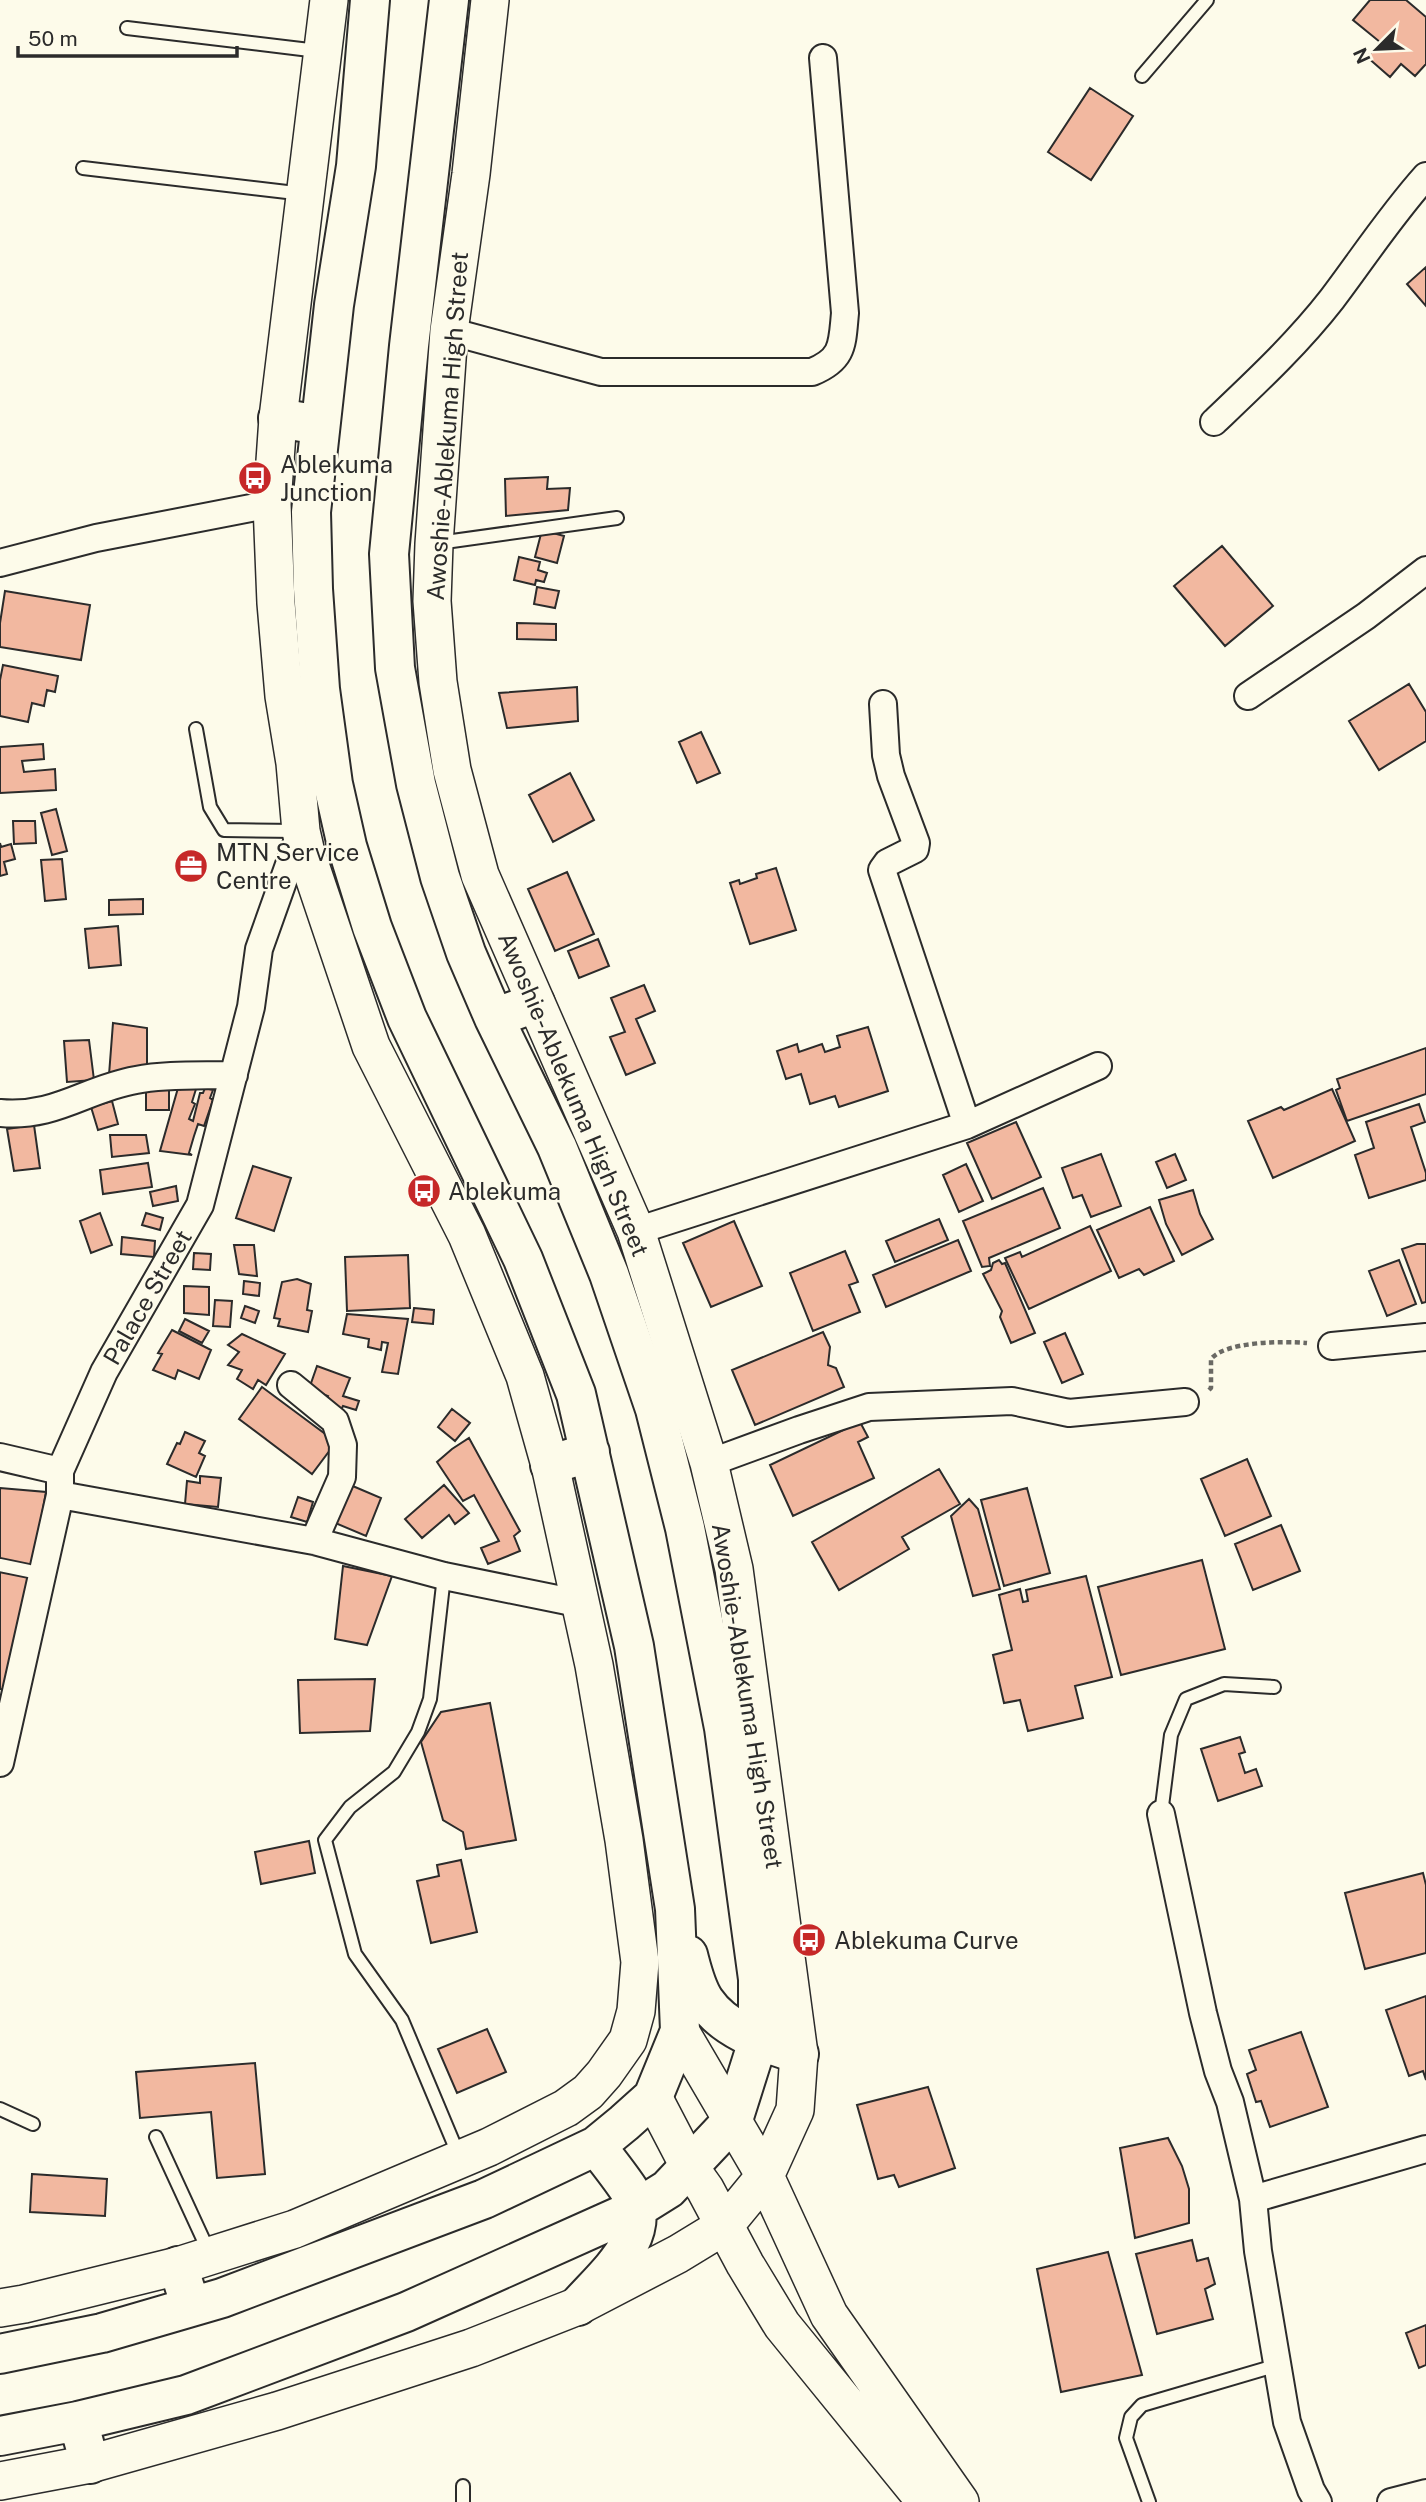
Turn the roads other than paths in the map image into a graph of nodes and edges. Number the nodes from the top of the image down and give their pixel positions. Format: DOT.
graph roads {
  1 [pos="329,0"];
  2 [pos="370,0"];
  3 [pos="449,0"];
  4 [pos="490,0"];
  5 [pos="1207,0"];
  6 [pos="127,28"];
  7 [pos="322,52"];
  8 [pos="822,58"];
  9 [pos="1142,76"];
  10 [pos="83,168"];
  11 [pos="1426,176"];
  12 [pos="304,194"];
  13 [pos="449,331"];
  14 [pos="278,418"];
  15 [pos="1214,422"];
  16 [pos="320,425"];
  17 [pos="272,504"];
  18 [pos="617,518"];
  19 [pos="434,544"];
  20 [pos="0,563"];
  21 [pos="1426,570"];
  22 [pos="1248,696"];
  23 [pos="883,704"];
  24 [pos="196,729"];
  25 [pos="301,831"];
  26 [pos="535,1003"];
  27 [pos="494,1018"];
  28 [pos="1098,1066"];
  29 [pos="234,1074"];
  30 [pos="0,1113"];
  31 [pos="967,1125"];
  32 [pos="636,1231"];
  33 [pos="1426,1337"];
  34 [pos="1332,1346"];
  35 [pos="291,1385"];
  36 [pos="1185,1402"];
  37 [pos="590,1452"];
  38 [pos="0,1457"];
  39 [pos="709,1463"];
  40 [pos="550,1465"];
  41 [pos="60,1483"];
  42 [pos="314,1541"];
  43 [pos="0,1565"];
  44 [pos="42,1576"];
  45 [pos="444,1576"];
  46 [pos="582,1604"];
  47 [pos="1274,1687"];
  48 [pos="1,1758"];
  49 [pos="1161,1814"];
  50 [pos="675,1909"];
  51 [pos="680,2031"];
  52 [pos="758,2041"];
  53 [pos="799,2054"];
  54 [pos="653,2097"];
  55 [pos="0,2109"];
  56 [pos="733,2120"];
  57 [pos="33,2124"];
  58 [pos="156,2137"];
  59 [pos="596,2146"];
  60 [pos="1426,2149"];
  61 [pos="461,2159"];
  62 [pos="690,2168"];
  63 [pos="765,2176"];
  64 [pos="1253,2199"];
  65 [pos="636,2208"];
  66 [pos="724,2226"];
  67 [pos="194,2261"];
  68 [pos="578,2306"];
  69 [pos="191,2307"];
  70 [pos="0,2308"];
  71 [pos="0,2354"];
  72 [pos="1278,2365"];
  73 [pos="78,2421"];
  74 [pos="0,2436"];
  75 [pos="90,2463"];
  76 [pos="0,2481"];
  77 [pos="463,2486"];
  78 [pos="1426,2493"];
  79 [pos="463,2502"];
  80 [pos="926,2502"];
  81 [pos="960,2502"];
  82 [pos="1149,2502"];
  83 [pos="1318,2502"];
  84 [pos="1391,2502"];
  1 -- 7 [label="street"];
  2 -- 16 [label="main road"];
  3 -- 27 [label="main road, Awoshie-Ablekuma High Street"];
  4 -- 13 [label="street, Awoshie-Ablekuma High Street"];
  5 -- 9 [label="lane"];
  6 -- 7 [label="lane"];
  7 -- 12 [label="street"];
  8 -- 13 [label="street"];
  10 -- 12 [label="lane"];
  11 -- 15 [label="street"];
  12 -- 14 [label="street"];
  13 -- 19 [label="street, Awoshie-Ablekuma High Street"];
  14 -- 16 [label="main road"];
  14 -- 17 [label="street"];
  16 -- 37 [label="main road"];
  17 -- 20 [label="street"];
  17 -- 25 [label="street"];
  18 -- 19 [label="lane"];
  19 -- 26 [label="street, Awoshie-Ablekuma High Street"];
  21 -- 22 [label="street"];
  23 -- 31 [label="street"];
  24 -- 25 [label="lane"];
  25 -- 29 [label="street, Palace Street"];
  25 -- 40 [label="street"];
  26 -- 27 [label="main road"];
  26 -- 32 [label="street, Awoshie-Ablekuma High Street"];
  27 -- 52 [label="main road, Awoshie-Ablekuma High Street"];
  28 -- 31 [label="street"];
  29 -- 30 [label="street"];
  29 -- 41 [label="street, Palace Street"];
  31 -- 32 [label="street"];
  32 -- 39 [label="street, Awoshie-Ablekuma High Street"];
  33 -- 34 [label="street"];
  35 -- 42 [label="street"];
  36 -- 39 [label="street"];
  37 -- 40 [label="main road"];
  37 -- 50 [label="main road"];
  38 -- 41 [label="street"];
  39 -- 53 [label="street, Awoshie-Ablekuma High Street"];
  40 -- 46 [label="street"];
  41 -- 42 [label="street"];
  41 -- 44 [label="street, Palace Street"];
  42 -- 45 [label="street"];
  43 -- 44 [label="lane"];
  44 -- 48 [label="street, Palace Street"];
  45 -- 46 [label="street"];
  45 -- 61 [label="lane"];
  46 -- 61 [label="street"];
  47 -- 49 [label="lane"];
  49 -- 64 [label="street"];
  50 -- 51 [label="main road"];
  50 -- 52 [label="main road"];
  51 -- 54 [label="main road"];
  51 -- 56 [label="street"];
  52 -- 53 [label="main road"];
  52 -- 56 [label="main road, Awoshie-Ablekuma High Street"];
  53 -- 63 [label="street, Awoshie-Ablekuma High Street"];
  54 -- 59 [label="main road"];
  54 -- 62 [label="street"];
  55 -- 57 [label="lane"];
  56 -- 62 [label="main road"];
  56 -- 63 [label="street"];
  58 -- 67 [label="lane"];
  59 -- 65 [label="main road"];
  59 -- 69 [label="main road"];
  60 -- 64 [label="street"];
  61 -- 67 [label="street"];
  62 -- 65 [label="main road"];
  62 -- 66 [label="street"];
  63 -- 66 [label="street, Awoshie-Ablekuma High Street"];
  63 -- 81 [label="street"];
  64 -- 72 [label="street"];
  65 -- 68 [label="main road"];
  65 -- 73 [label="main road"];
  66 -- 68 [label="street, Awoshie-Ablekuma High Street"];
  66 -- 80 [label="street"];
  67 -- 69 [label="main road"];
  67 -- 70 [label="street"];
  68 -- 75 [label="street, Awoshie-Ablekuma High Street"];
  69 -- 71 [label="main road"];
  72 -- 82 [label="lane"];
  72 -- 83 [label="street"];
  73 -- 74 [label="main road"];
  73 -- 75 [label="main road"];
  75 -- 76 [label="street, Awoshie-Ablekuma High Street"];
  77 -- 79 [label="lane"];
  78 -- 84 [label="street"];
}
